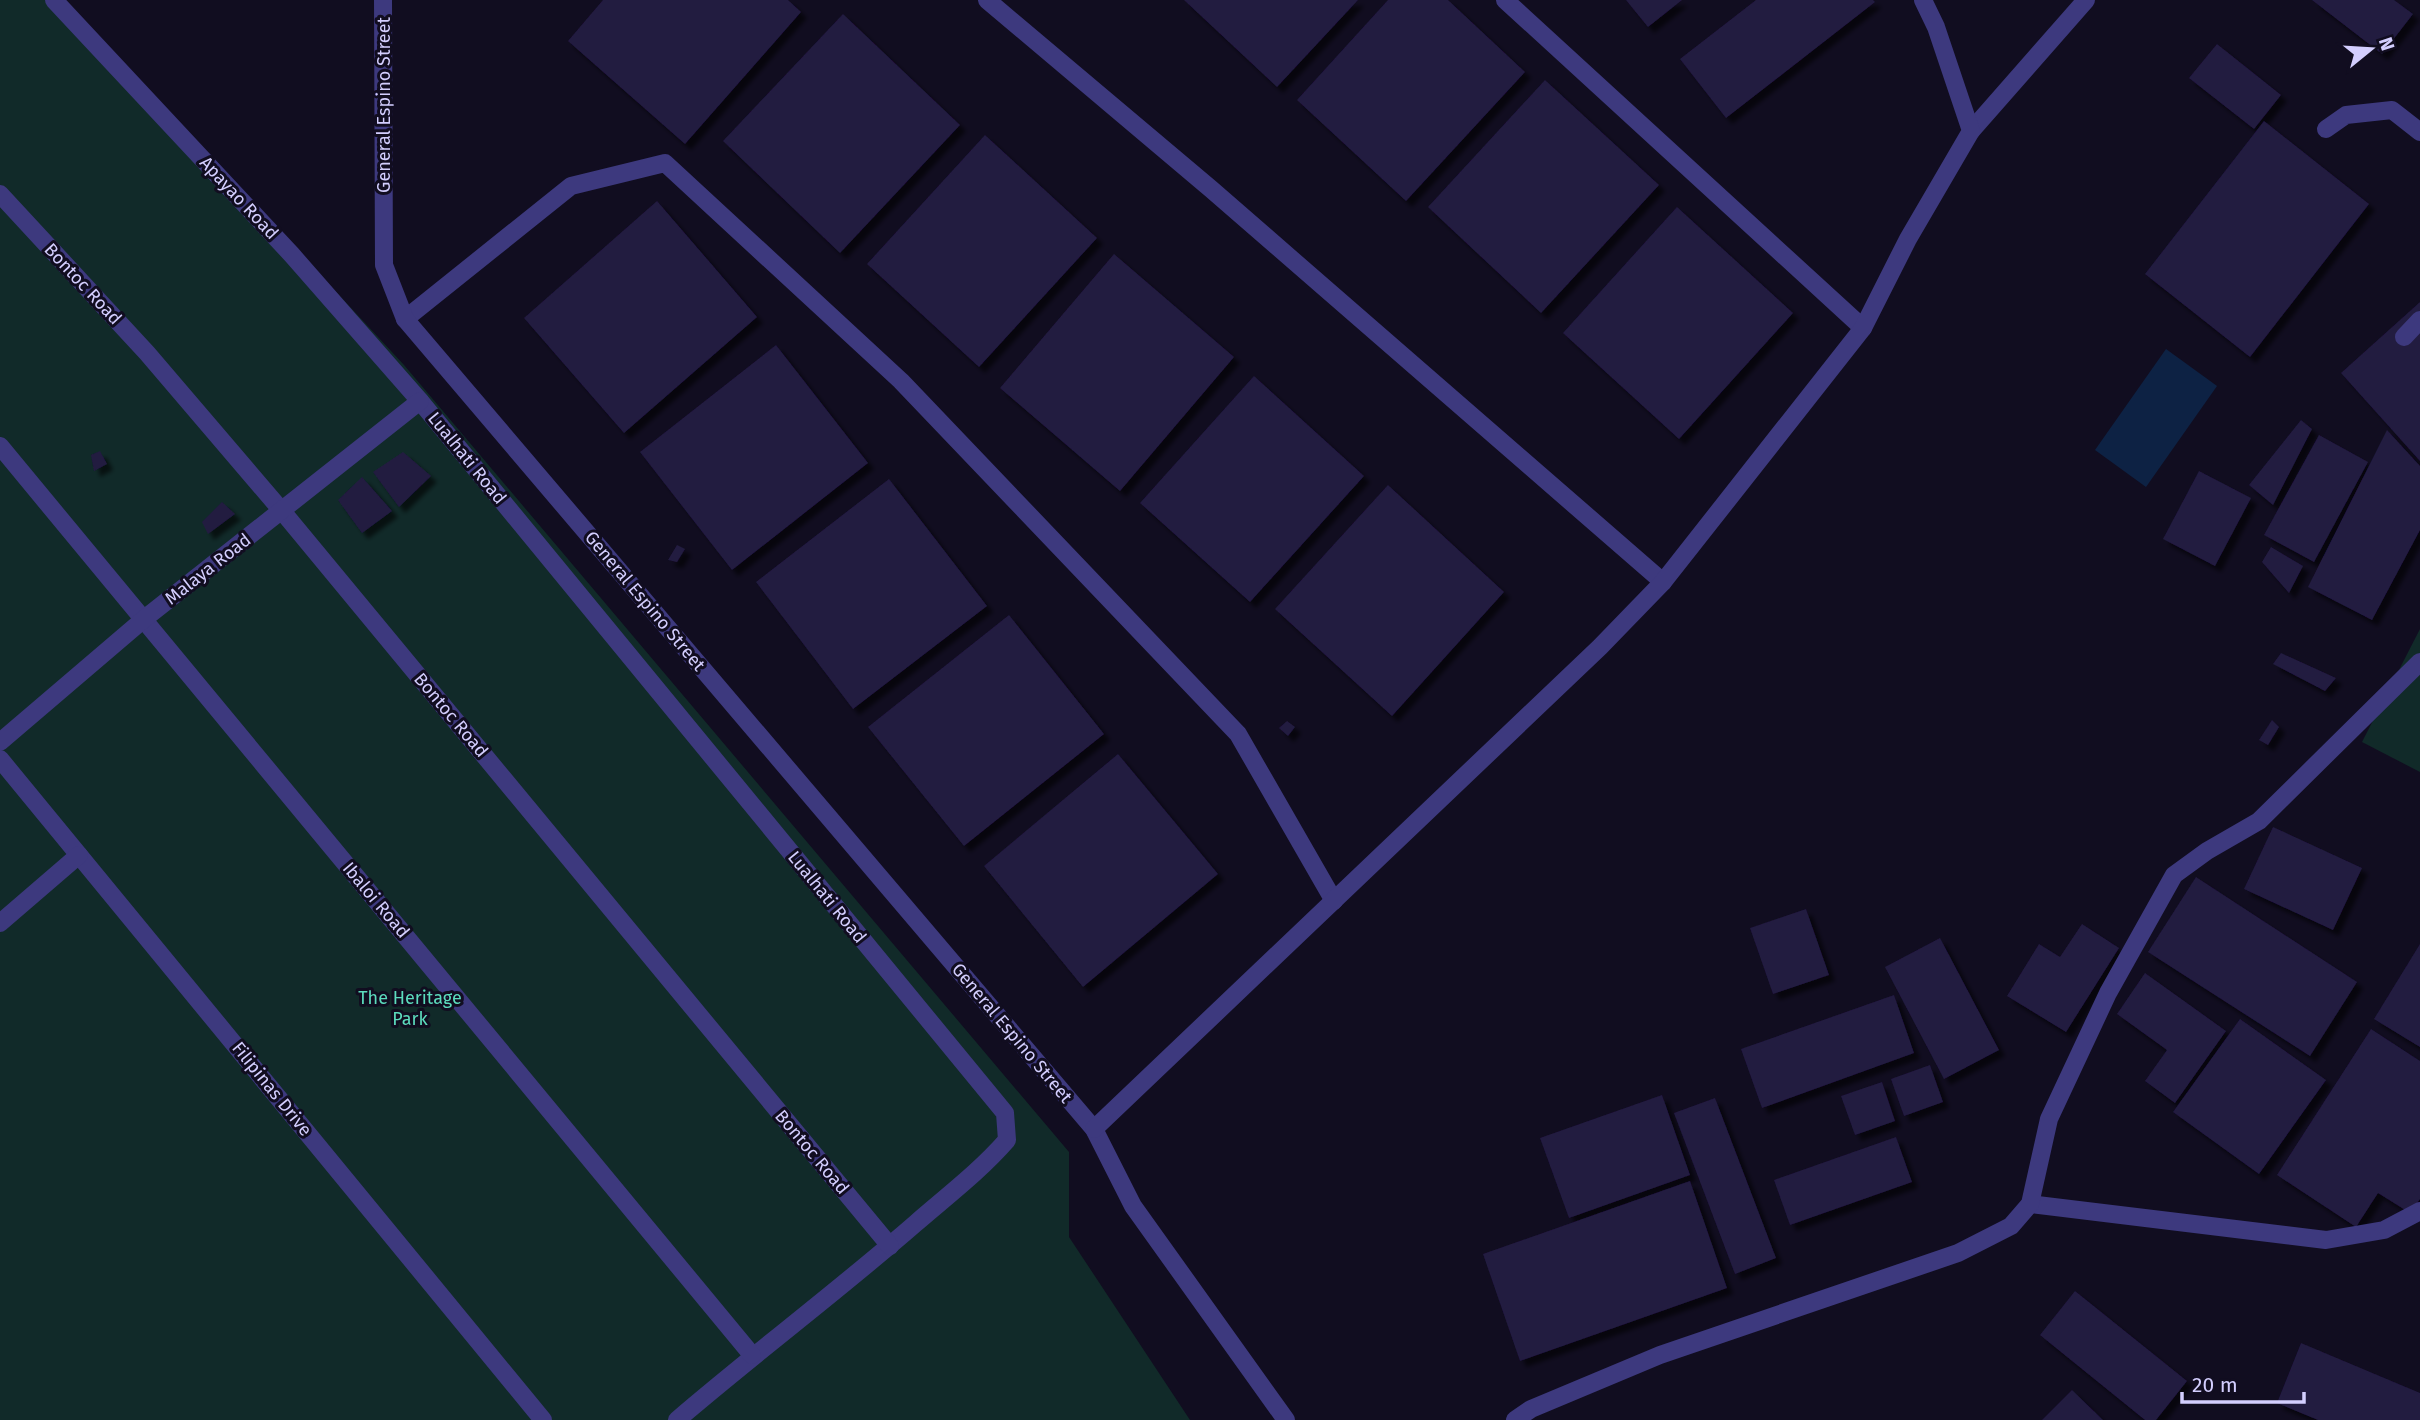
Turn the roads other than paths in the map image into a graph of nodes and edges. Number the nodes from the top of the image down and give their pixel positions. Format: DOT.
graph roads {
  1 [pos="54,0"];
  2 [pos="383,0"];
  3 [pos="987,0"];
  4 [pos="1505,0"];
  5 [pos="1923,0"];
  6 [pos="2086,0"];
  7 [pos="2326,129"];
  8 [pos="1971,131"];
  9 [pos="2420,132"];
  10 [pos="0,194"];
  11 [pos="405,319"];
  12 [pos="2420,320"];
  13 [pos="1863,328"];
  14 [pos="2404,337"];
  15 [pos="420,401"];
  16 [pos="0,446"];
  17 [pos="282,511"];
  18 [pos="1663,582"];
  19 [pos="144,619"];
  20 [pos="2420,662"];
  21 [pos="0,742"];
  22 [pos="0,758"];
  23 [pos="79,855"];
  24 [pos="1334,901"];
  25 [pos="0,923"];
  26 [pos="1094,1129"];
  27 [pos="2030,1204"];
  28 [pos="2420,1211"];
  29 [pos="890,1246"];
  30 [pos="752,1355"];
  31 [pos="543,1420"];
  32 [pos="677,1420"];
  33 [pos="1286,1420"];
  34 [pos="1516,1420"];
  1 -- 15 [label="street, Apayao Road"];
  2 -- 11 [label="street, General Espino Street"];
  3 -- 18 [label="street"];
  4 -- 13 [label="street"];
  5 -- 8 [label="street"];
  6 -- 8 [label="street"];
  7 -- 9 [label="street"];
  8 -- 13 [label="street"];
  10 -- 17 [label="street, Bontoc Road"];
  11 -- 24 [label="street"];
  11 -- 26 [label="street, General Espino Street"];
  12 -- 14 [label="street"];
  13 -- 18 [label="street"];
  15 -- 17 [label="street, Malaya Road"];
  15 -- 29 [label="street, Lualhati Road"];
  16 -- 19 [label="street, Ibaloi Road"];
  17 -- 19 [label="street, Malaya Road"];
  17 -- 29 [label="street, Bontoc Road"];
  18 -- 24 [label="street"];
  19 -- 21 [label="street, Malaya Road"];
  19 -- 30 [label="street, Ibaloi Road"];
  20 -- 27 [label="street"];
  22 -- 23 [label="street, Filipinas Drive"];
  23 -- 25 [label="street"];
  23 -- 31 [label="street, Filipinas Drive"];
  24 -- 26 [label="street"];
  26 -- 33 [label="street, General Espino Street"];
  27 -- 28 [label="street"];
  27 -- 34 [label="street"];
  29 -- 30 [label="street, Lualhati Road"];
  30 -- 32 [label="street, Lualhati Road"];
}
